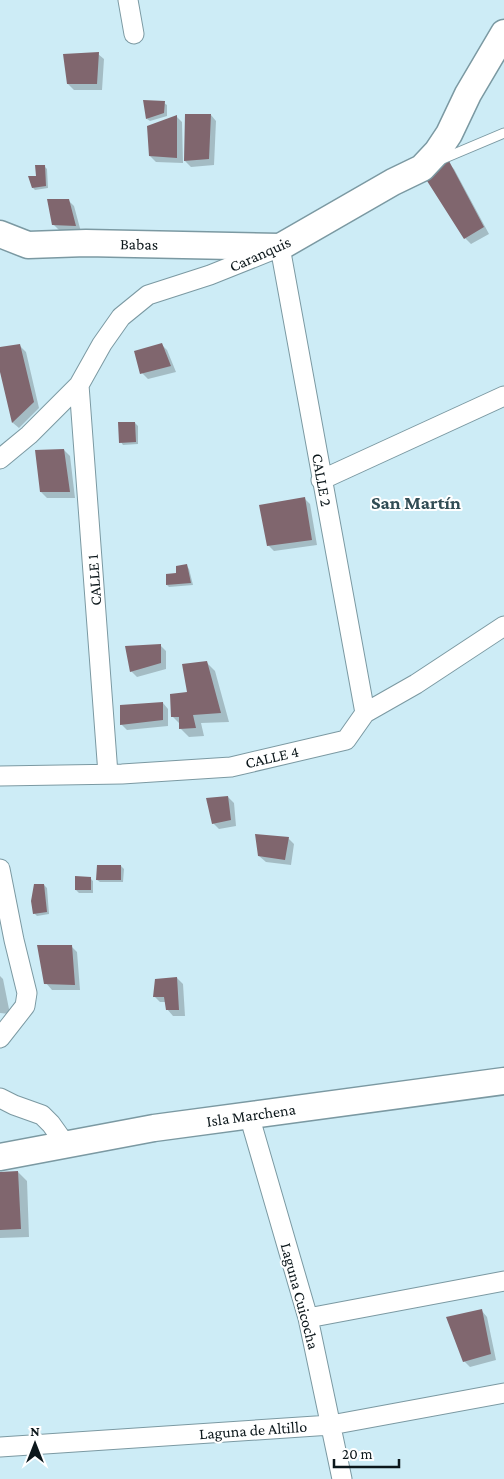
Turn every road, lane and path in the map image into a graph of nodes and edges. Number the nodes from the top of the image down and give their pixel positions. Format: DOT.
graph roads {
  1 [pos="128,0"];
  2 [pos="504,33"];
  3 [pos="134,34"];
  4 [pos="504,132"];
  5 [pos="422,168"];
  6 [pos="0,234"];
  7 [pos="280,247"];
  8 [pos="79,385"];
  9 [pos="504,396"];
  10 [pos="0,458"];
  11 [pos="321,480"];
  12 [pos="504,626"];
  13 [pos="365,713"];
  14 [pos="108,774"];
  15 [pos="0,776"];
  16 [pos="0,869"];
  17 [pos="0,1038"];
  18 [pos="504,1081"];
  19 [pos="0,1098"];
  20 [pos="249,1115"];
  21 [pos="66,1145"];
  22 [pos="0,1157"];
  23 [pos="504,1281"];
  24 [pos="308,1318"];
  25 [pos="504,1393"];
  26 [pos="331,1425"];
  27 [pos="0,1447"];
  28 [pos="342,1479"];
  1 -- 3 [label="street"];
  2 -- 5 [label="street, Caranquis"];
  4 -- 5 [label="lane"];
  5 -- 7 [label="street, Caranquis"];
  6 -- 7 [label="street, Babas"];
  7 -- 8 [label="street, Caranquis"];
  7 -- 11 [label="street, CALLE 2"];
  8 -- 10 [label="street, Caranquis"];
  8 -- 14 [label="street, CALLE 1"];
  9 -- 11 [label="street"];
  11 -- 13 [label="street, CALLE 2"];
  12 -- 13 [label="street, CALLE 4"];
  13 -- 14 [label="street, CALLE 4"];
  14 -- 15 [label="street, CALLE 4"];
  16 -- 17 [label="street"];
  18 -- 20 [label="street, Isla Marchena"];
  19 -- 21 [label="street"];
  20 -- 21 [label="street, Isla Marchena"];
  20 -- 24 [label="street, Laguna Cuicocha"];
  21 -- 22 [label="street, Isla Marchena"];
  23 -- 24 [label="street"];
  24 -- 26 [label="street, Laguna Cuicocha"];
  25 -- 26 [label="street, Laguna de Altillo"];
  26 -- 27 [label="street, Laguna de Altillo"];
  26 -- 28 [label="street, Laguna Cuicocha"];
}
